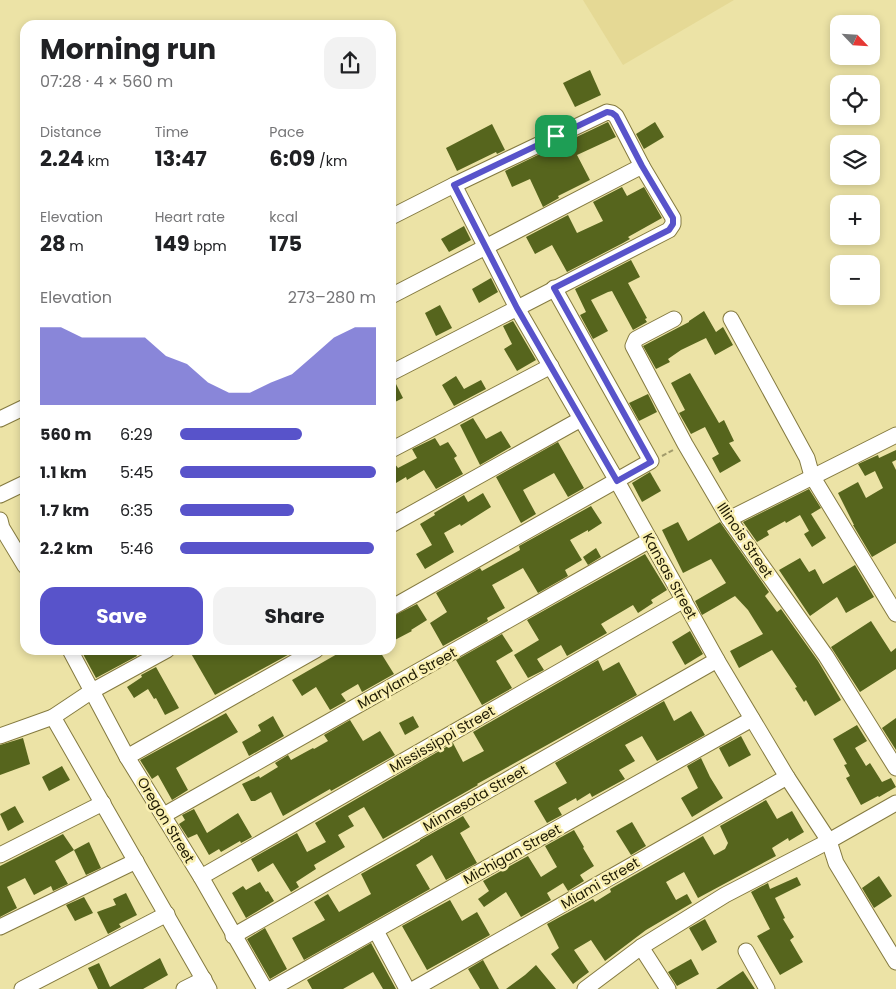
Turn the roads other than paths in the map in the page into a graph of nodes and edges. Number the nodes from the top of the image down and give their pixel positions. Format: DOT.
graph roads {
  1 [pos="642,166"];
  2 [pos="454,185"];
  3 [pos="396,214"];
  4 [pos="485,248"];
  5 [pos="554,288"];
  6 [pos="396,293"];
  7 [pos="517,308"];
  8 [pos="731,319"];
  9 [pos="674,320"];
  10 [pos="551,366"];
  11 [pos="396,370"];
  12 [pos="20,409"];
  13 [pos="582,419"];
  14 [pos="0,420"];
  15 [pos="895,439"];
  16 [pos="396,447"];
  17 [pos="812,476"];
  18 [pos="617,481"];
  19 [pos="20,485"];
  20 [pos="0,495"];
  21 [pos="729,518"];
  22 [pos="0,520"];
  23 [pos="396,522"];
  24 [pos="650,540"];
  25 [pos="20,557"];
  26 [pos="684,600"];
  27 [pos="396,605"];
  28 [pos="896,614"];
  29 [pos="73,655"];
  30 [pos="158,655"];
  31 [pos="307,655"];
  32 [pos="718,660"];
  33 [pos="92,691"];
  34 [pos="53,717"];
  35 [pos="752,719"];
  36 [pos="0,736"];
  37 [pos="127,757"];
  38 [pos="896,768"];
  39 [pos="787,777"];
  40 [pos="103,803"];
  41 [pos="896,803"];
  42 [pos="164,815"];
  43 [pos="829,841"];
  44 [pos="0,854"];
  45 [pos="136,861"];
  46 [pos="201,877"];
  47 [pos="167,914"];
  48 [pos="0,928"];
  49 [pos="376,931"];
  50 [pos="233,936"];
  51 [pos="641,947"];
  52 [pos="746,951"];
  53 [pos="896,962"];
  54 [pos="206,984"];
  55 [pos="22,989"];
  56 [pos="184,989"];
  57 [pos="266,989"];
  58 [pos="272,989"];
  59 [pos="407,989"];
  60 [pos="414,989"];
  61 [pos="585,989"];
  62 [pos="668,989"];
  63 [pos="767,989"];
  1 -- 2 [label="street"];
  1 -- 4 [label="street"];
  1 -- 5 [label="street"];
  2 -- 3 [label="street"];
  2 -- 4 [label="street, Kansas Street"];
  4 -- 6 [label="street"];
  4 -- 7 [label="street, Kansas Street"];
  5 -- 7 [label="street"];
  5 -- 18 [label="street"];
  7 -- 10 [label="street, Kansas Street"];
  7 -- 11 [label="street"];
  8 -- 17 [label="street"];
  9 -- 21 [label="street, Illinois Street"];
  10 -- 13 [label="street, Kansas Street"];
  10 -- 16 [label="street"];
  12 -- 14 [label="street"];
  13 -- 18 [label="street, Kansas Street"];
  13 -- 23 [label="street"];
  15 -- 17 [label="street"];
  17 -- 21 [label="street"];
  17 -- 28 [label="street"];
  18 -- 24 [label="street, Kansas Street"];
  18 -- 27 [label="street"];
  19 -- 20 [label="street"];
  21 -- 38 [label="street, Illinois Street"];
  22 -- 25 [label="street"];
  24 -- 26 [label="street, Kansas Street"];
  24 -- 42 [label="street, Maryland Street"];
  26 -- 32 [label="street, Kansas Street"];
  26 -- 46 [label="street, Mississippi Street"];
  29 -- 33 [label="street, Oregon Street"];
  30 -- 33 [label="street"];
  31 -- 37 [label="street"];
  32 -- 35 [label="street, Kansas Street"];
  32 -- 50 [label="street, Minnesota Street"];
  33 -- 34 [label="street"];
  33 -- 37 [label="street, Oregon Street"];
  34 -- 36 [label="street"];
  34 -- 40 [label="street"];
  35 -- 39 [label="street, Kansas Street"];
  35 -- 49 [label="street, Michigan Street"];
  37 -- 42 [label="street, Oregon Street"];
  39 -- 43 [label="street, Kansas Street"];
  39 -- 60 [label="street, Miami Street"];
  40 -- 44 [label="street"];
  40 -- 45 [label="street"];
  41 -- 43 [label="street"];
  42 -- 46 [label="street, Oregon Street"];
  43 -- 51 [label="street"];
  43 -- 53 [label="street, Kansas Street"];
  45 -- 47 [label="street"];
  45 -- 48 [label="street"];
  46 -- 50 [label="street, Oregon Street"];
  47 -- 54 [label="street"];
  47 -- 55 [label="street"];
  49 -- 58 [label="street, Michigan Street"];
  49 -- 59 [label="street"];
  50 -- 57 [label="street, Oregon Street"];
  51 -- 61 [label="street"];
  51 -- 62 [label="street"];
  52 -- 63 [label="street"];
  54 -- 56 [label="street"];
}
